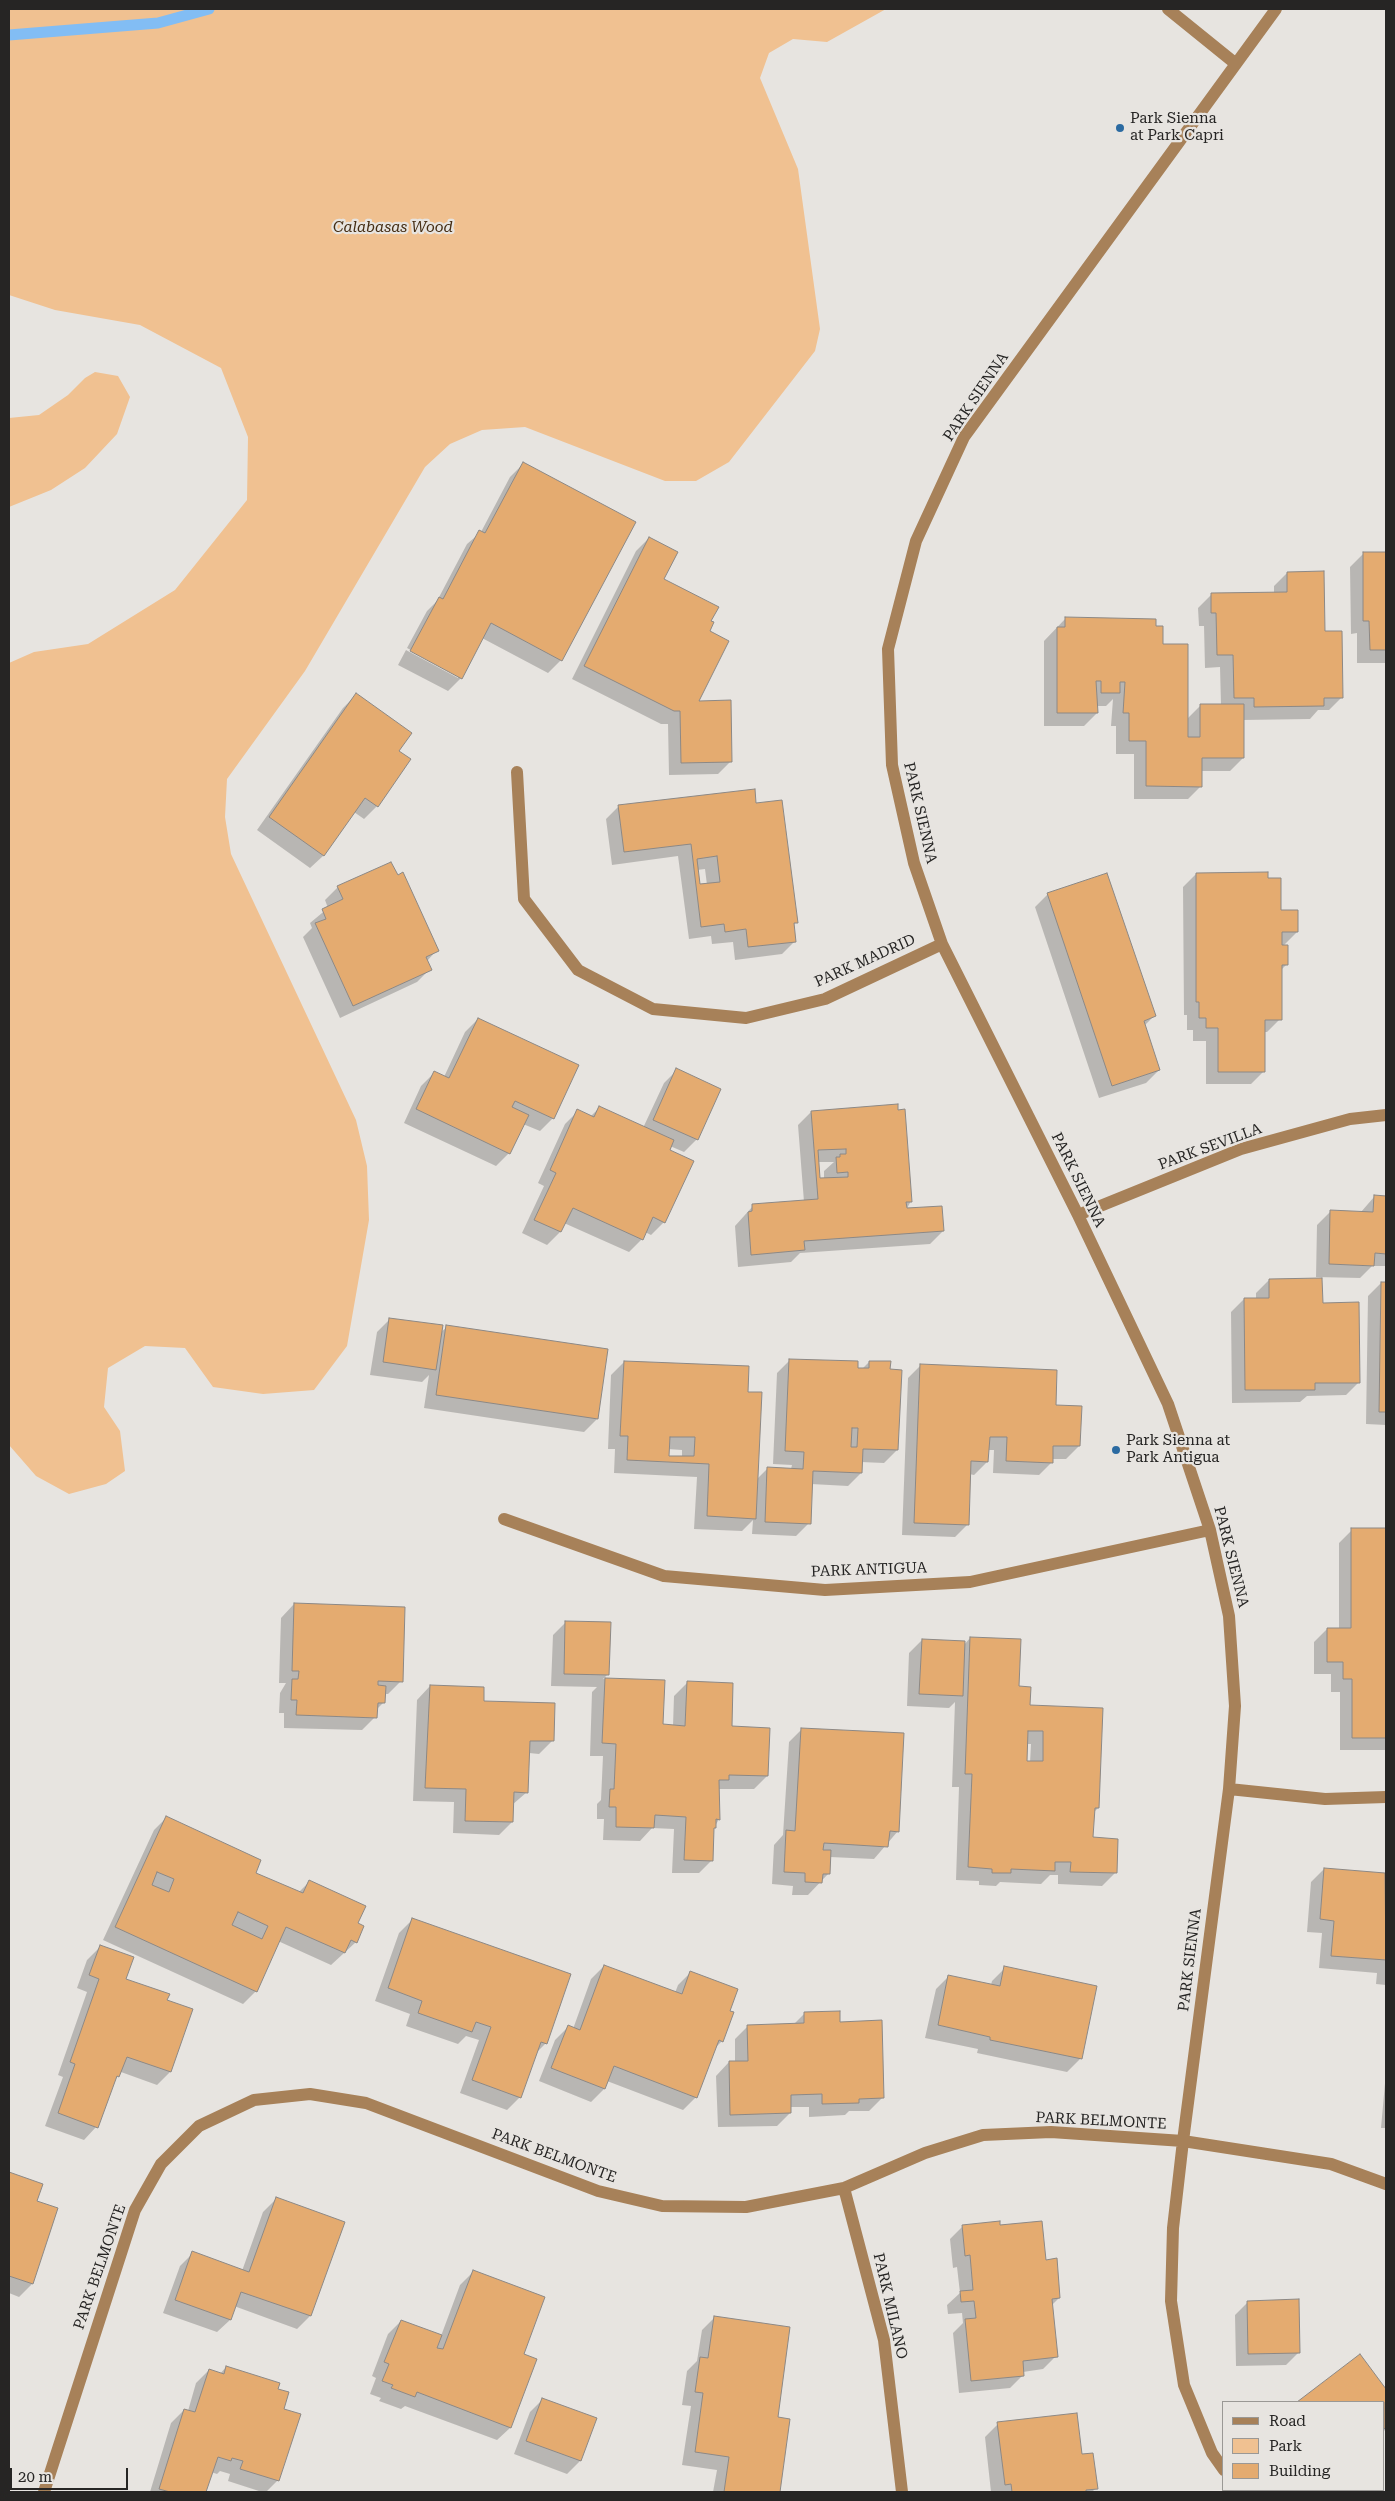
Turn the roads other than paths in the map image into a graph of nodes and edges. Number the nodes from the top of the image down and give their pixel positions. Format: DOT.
graph roads {
  1 [pos="1168,9"];
  2 [pos="1274,10"];
  3 [pos="1236,64"];
  4 [pos="517,772"];
  5 [pos="942,944"];
  6 [pos="1386,1116"];
  7 [pos="1078,1216"];
  8 [pos="504,1519"];
  9 [pos="1210,1530"];
  10 [pos="1229,1789"];
  11 [pos="1386,1797"];
  12 [pos="1183,2141"];
  13 [pos="1386,2184"];
  14 [pos="844,2188"];
  15 [pos="1222,2467"];
  16 [pos="44,2492"];
  17 [pos="902,2492"];
  1 -- 3 [label="street"];
  2 -- 3 [label="street, PARK SIENNA"];
  3 -- 5 [label="street, PARK SIENNA"];
  4 -- 5 [label="street, PARK MADRID"];
  5 -- 7 [label="street, PARK SIENNA"];
  6 -- 7 [label="street, PARK SEVILLA"];
  7 -- 9 [label="street, PARK SIENNA"];
  8 -- 9 [label="street, PARK ANTIGUA"];
  9 -- 10 [label="street, PARK SIENNA"];
  10 -- 11 [label="street"];
  10 -- 12 [label="street, PARK SIENNA"];
  12 -- 13 [label="street, PARK BELMONTE"];
  12 -- 14 [label="street, PARK BELMONTE"];
  12 -- 15 [label="street, PARK SIENNA"];
  14 -- 16 [label="street, PARK BELMONTE"];
  14 -- 17 [label="street, PARK MILANO"];
}
